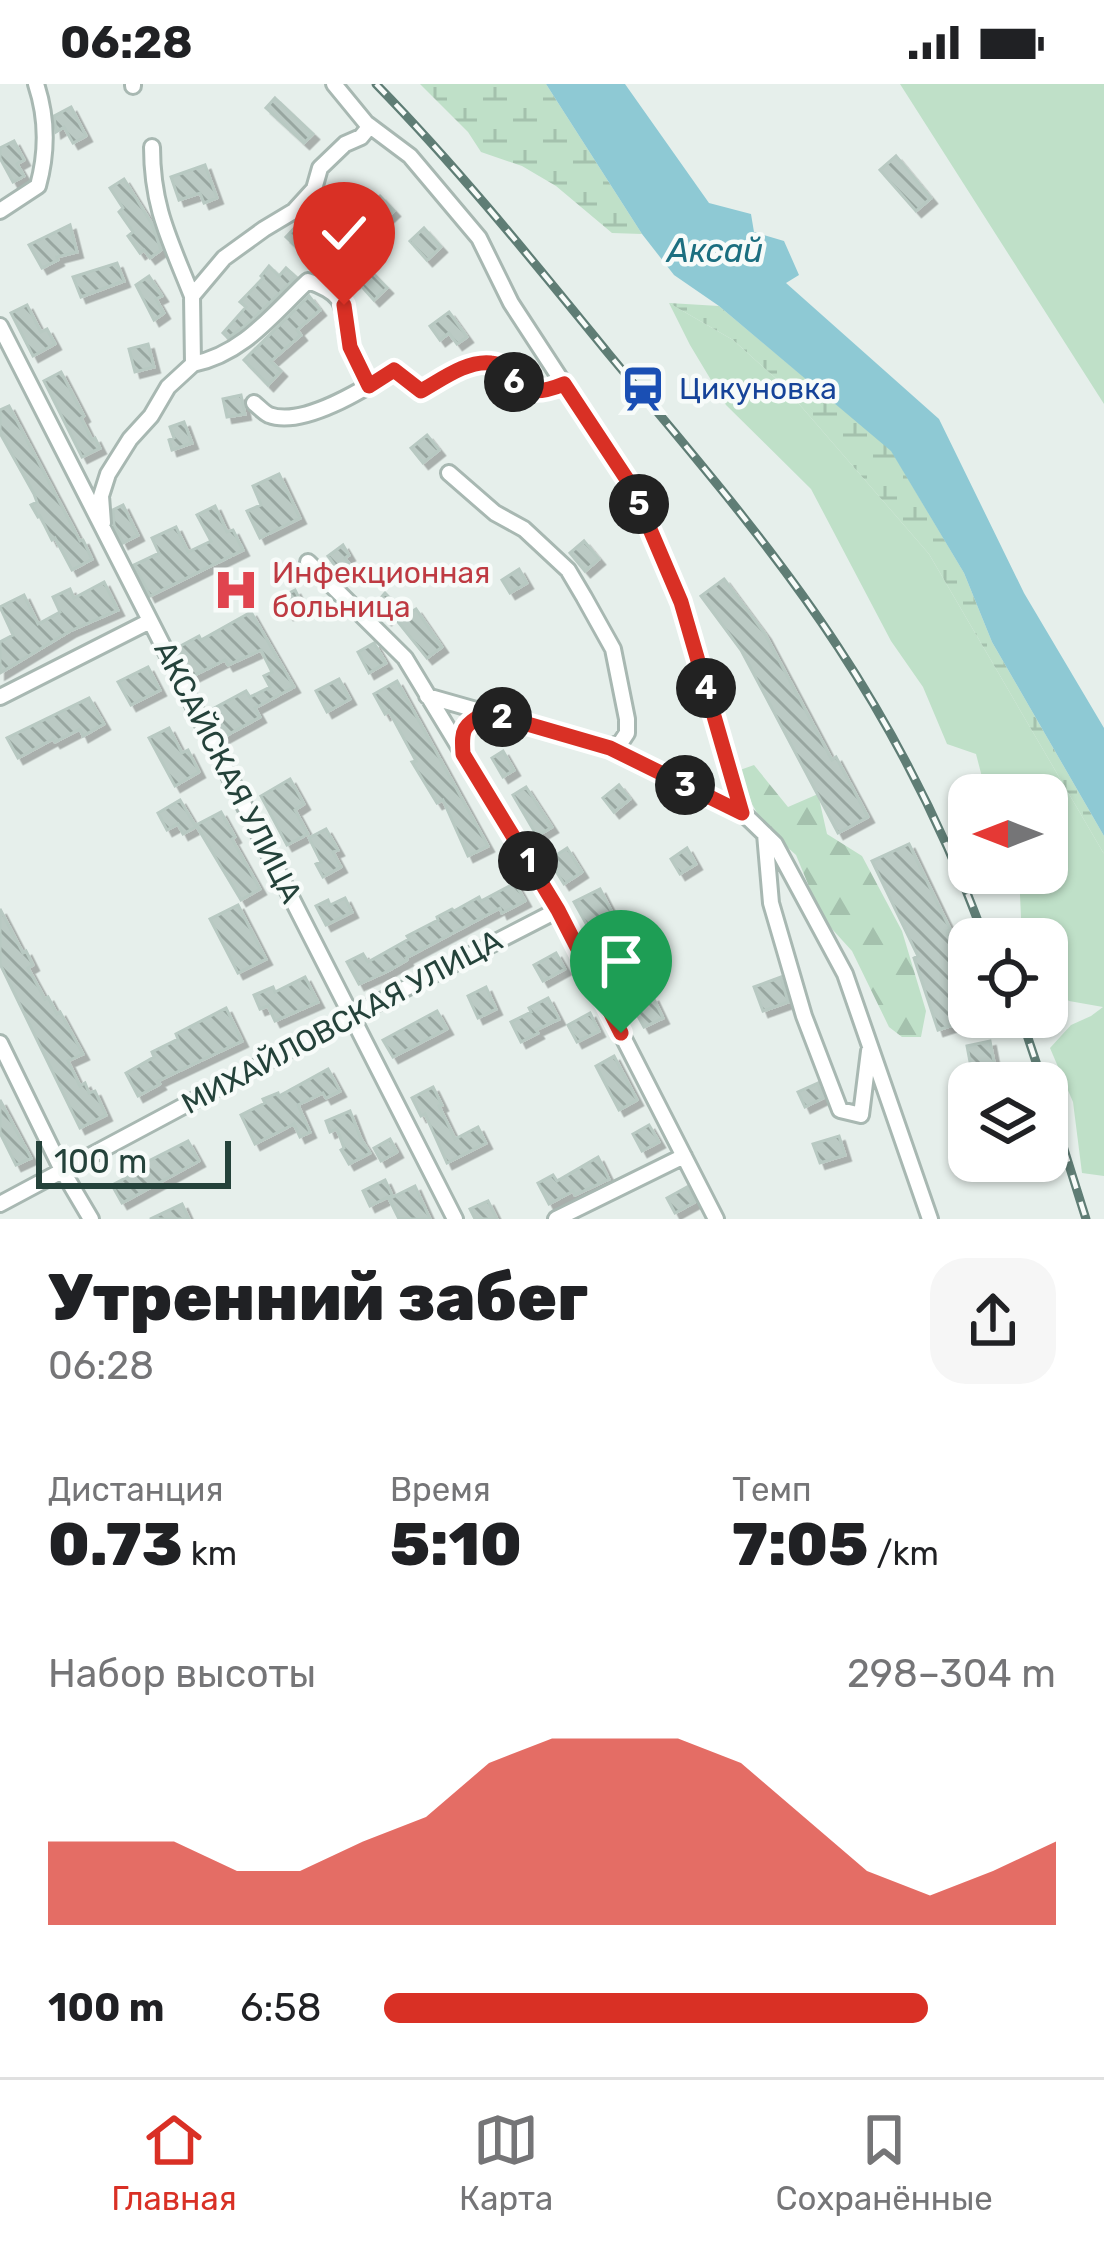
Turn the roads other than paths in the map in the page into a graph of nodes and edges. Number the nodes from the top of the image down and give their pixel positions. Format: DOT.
graph roads {
  1 [pos="36,84"];
  2 [pos="334,84"];
  3 [pos="370,127"];
  4 [pos="152,147"];
  5 [pos="0,211"];
  6 [pos="192,296"];
  7 [pos="0,326"];
  8 [pos="193,364"];
  9 [pos="564,384"];
  10 [pos="369,386"];
  11 [pos="254,403"];
  12 [pos="449,473"];
  13 [pos="105,534"];
  14 [pos="308,562"];
  15 [pos="151,620"];
  16 [pos="428,696"];
  17 [pos="0,697"];
  18 [pos="486,712"];
  19 [pos="610,748"];
  20 [pos="463,754"];
  21 [pos="742,813"];
  22 [pos="764,834"];
  23 [pos="558,910"];
  24 [pos="352,1016"];
  25 [pos="0,1043"];
  26 [pos="870,1047"];
  27 [pos="684,1156"];
  28 [pos="62,1169"];
  29 [pos="0,1204"];
  30 [pos="91,1219"];
  31 [pos="455,1219"];
  32 [pos="556,1219"];
  33 [pos="716,1219"];
  34 [pos="930,1219"];
  1 -- 5 [label="street"];
  2 -- 3 [label="street"];
  3 -- 6 [label="street"];
  3 -- 9 [label="street"];
  4 -- 6 [label="street"];
  6 -- 8 [label="street"];
  7 -- 13 [label="street, АКСАЙСКАЯ УЛИЦА"];
  8 -- 10 [label="street"];
  8 -- 13 [label="street"];
  9 -- 10 [label="street"];
  9 -- 21 [label="street"];
  10 -- 11 [label="street"];
  12 -- 19 [label="street"];
  13 -- 15 [label="street, АКСАЙСКАЯ УЛИЦА"];
  14 -- 16 [label="street"];
  15 -- 17 [label="street"];
  15 -- 24 [label="street, АКСАЙСКАЯ УЛИЦА"];
  16 -- 18 [label="street"];
  16 -- 20 [label="street"];
  18 -- 19 [label="street"];
  18 -- 20 [label="street"];
  19 -- 21 [label="street"];
  20 -- 23 [label="street"];
  21 -- 22 [label="street"];
  22 -- 26 [label="street"];
  22 -- 26 [label="street"];
  23 -- 24 [label="street, МИХАЙЛОВСКАЯ УЛИЦА"];
  23 -- 27 [label="street"];
  24 -- 28 [label="street, МИХАЙЛОВСКАЯ УЛИЦА"];
  24 -- 31 [label="street, АКСАЙСКАЯ УЛИЦА"];
  25 -- 28 [label="street"];
  26 -- 34 [label="street"];
  27 -- 32 [label="street"];
  27 -- 33 [label="street"];
  28 -- 29 [label="street, МИХАЙЛОВСКАЯ УЛИЦА"];
  28 -- 30 [label="street"];
}
